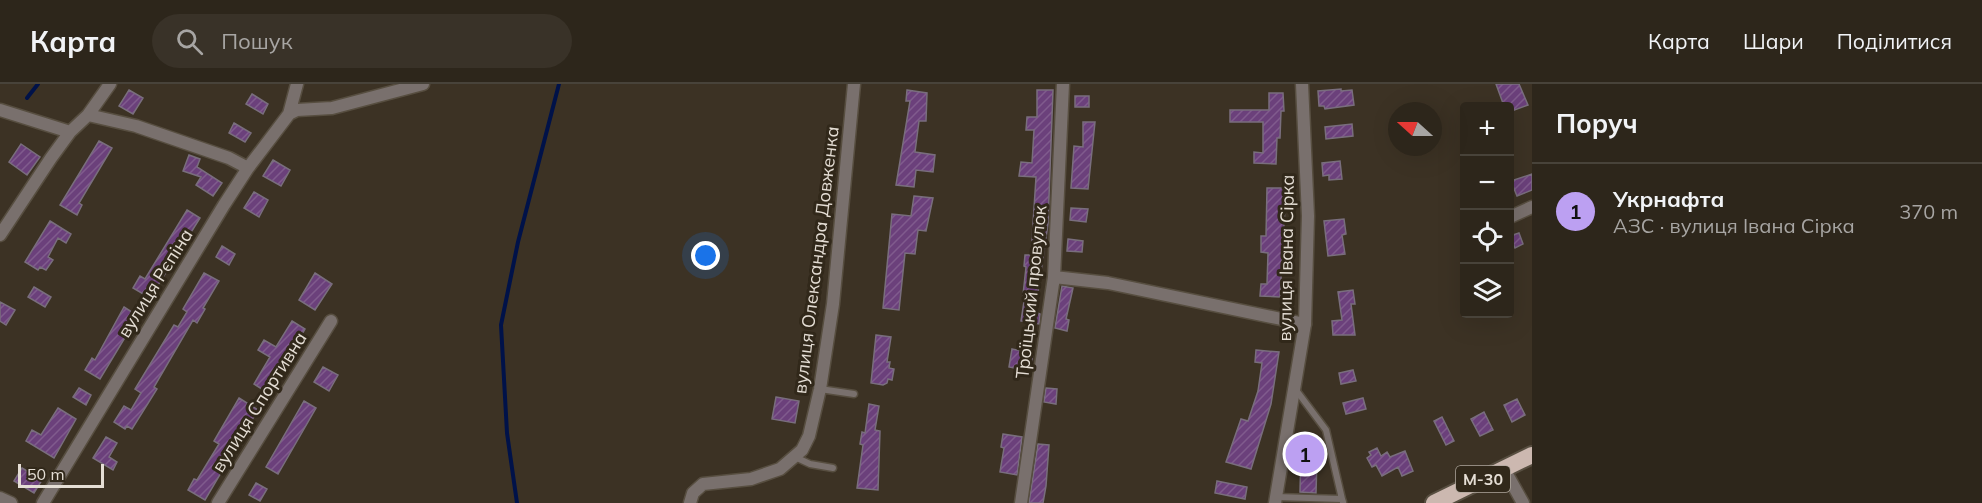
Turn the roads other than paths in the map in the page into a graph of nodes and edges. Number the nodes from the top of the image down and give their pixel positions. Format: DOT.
graph roads {
  1 [pos="110,84"];
  2 [pos="297,84"];
  3 [pos="423,84"];
  4 [pos="854,84"];
  5 [pos="1063,84"];
  6 [pos="1302,84"];
  7 [pos="0,110"];
  8 [pos="289,114"];
  9 [pos="88,115"];
  10 [pos="70,132"];
  11 [pos="248,168"];
  12 [pos="1532,207"];
  13 [pos="1514,215"];
  14 [pos="0,236"];
  15 [pos="1054,277"];
  16 [pos="331,321"];
  17 [pos="1305,324"];
  18 [pos="820,389"];
  19 [pos="1295,389"];
  20 [pos="854,394"];
  21 [pos="1532,455"];
  22 [pos="795,457"];
  23 [pos="834,468"];
  24 [pos="1504,469"];
  25 [pos="0,498"];
  26 [pos="1275,500"];
  27 [pos="1343,501"];
  28 [pos="11,503"];
  29 [pos="44,503"];
  30 [pos="218,503"];
  31 [pos="690,503"];
  32 [pos="1021,503"];
  33 [pos="1434,503"];
  34 [pos="1522,503"];
  1 -- 9 [label="street"];
  2 -- 8 [label="street, вулиця Рєпіна"];
  3 -- 8 [label="street"];
  4 -- 18 [label="street, вулиця Олександра Довженка"];
  5 -- 15 [label="street, Троїцький провулок"];
  6 -- 17 [label="street, вулиця Івана Сірка"];
  7 -- 10 [label="street"];
  8 -- 11 [label="street, вулиця Рєпіна"];
  9 -- 10 [label="street"];
  9 -- 11 [label="street"];
  10 -- 14 [label="street"];
  11 -- 29 [label="street, вулиця Рєпіна"];
  12 -- 13 [label="street"];
  15 -- 17 [label="street"];
  15 -- 32 [label="street, Троїцький провулок"];
  16 -- 30 [label="street, вулиця Спортивна"];
  17 -- 19 [label="street, вулиця Івана Сірка"];
  18 -- 20 [label="lane"];
  18 -- 22 [label="street, вулиця Олександра Довженка"];
  19 -- 26 [label="street, вулиця Івана Сірка"];
  19 -- 27 [label="lane"];
  21 -- 24 [label="highway, М-30"];
  22 -- 23 [label="lane"];
  22 -- 31 [label="street, вулиця Олександра Довженка"];
  24 -- 33 [label="highway, М-30"];
  24 -- 34 [label="street"];
  25 -- 28 [label="street"];
  26 -- 27 [label="lane"];
}
